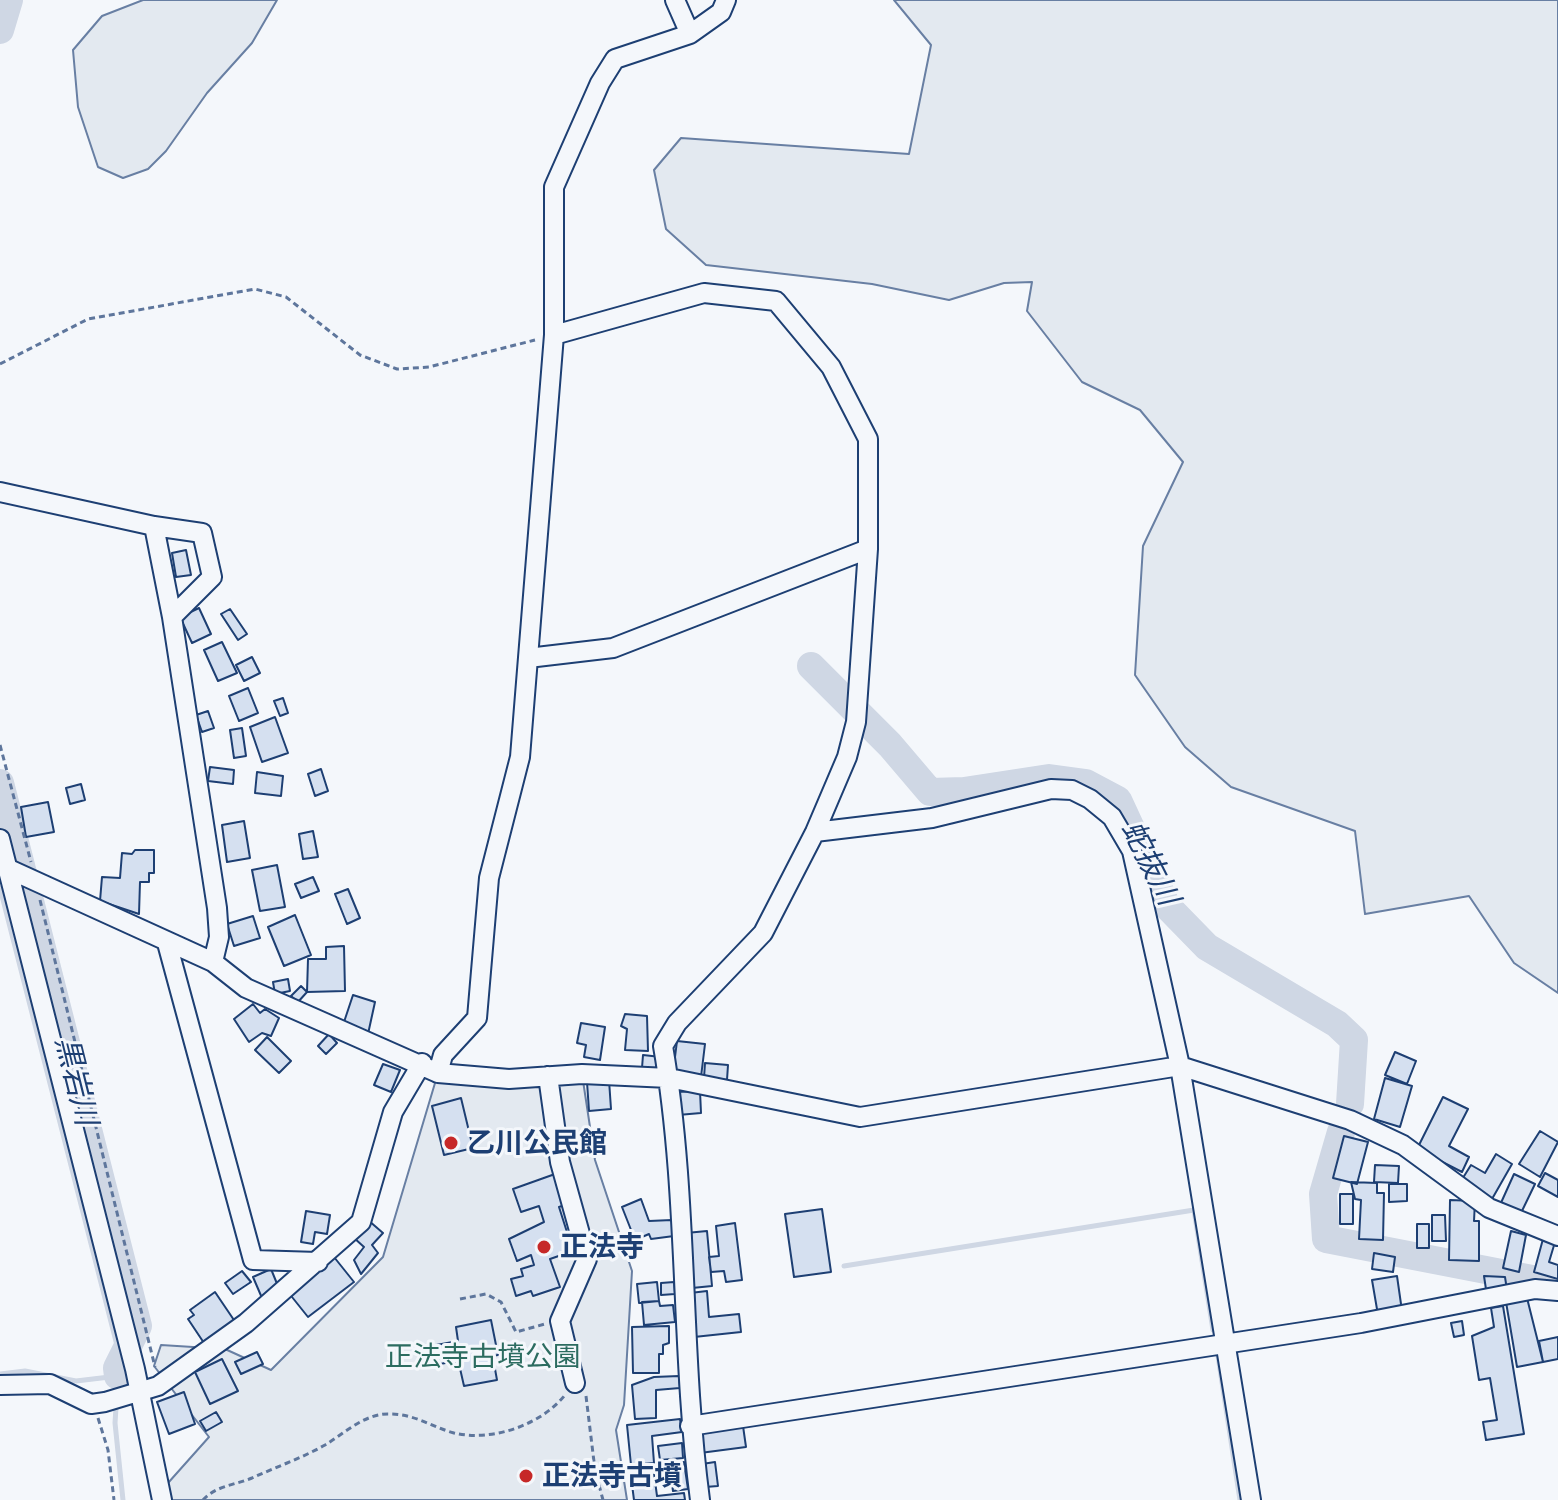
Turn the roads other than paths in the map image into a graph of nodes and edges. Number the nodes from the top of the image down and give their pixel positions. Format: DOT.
graph roads {
  1 [pos="675,0"];
  2 [pos="726,0"];
  3 [pos="690,34"];
  4 [pos="554,335"];
  5 [pos="0,492"];
  6 [pos="154,526"];
  7 [pos="868,549"];
  8 [pos="172,617"];
  9 [pos="528,658"];
  10 [pos="815,832"];
  11 [pos="0,839"];
  12 [pos="6,868"];
  13 [pos="167,943"];
  14 [pos="213,962"];
  15 [pos="1180,1066"];
  16 [pos="430,1068"];
  17 [pos="548,1076"];
  18 [pos="669,1078"];
  19 [pos="1558,1236"];
  20 [pos="318,1262"];
  21 [pos="1558,1291"];
  22 [pos="1226,1341"];
  23 [pos="575,1383"];
  24 [pos="0,1385"];
  25 [pos="141,1391"];
  26 [pos="690,1426"];
  27 [pos="162,1500"];
  28 [pos="700,1500"];
  29 [pos="1251,1500"];
  1 -- 3 [label="street"];
  2 -- 3 [label="street"];
  3 -- 4 [label="street"];
  4 -- 7 [label="street"];
  4 -- 9 [label="street"];
  5 -- 6 [label="street"];
  6 -- 8 [label="street"];
  6 -- 8 [label="street"];
  7 -- 9 [label="street"];
  7 -- 10 [label="street"];
  8 -- 14 [label="street"];
  9 -- 16 [label="street"];
  10 -- 15 [label="street"];
  10 -- 18 [label="street"];
  11 -- 12 [label="street"];
  12 -- 13 [label="street"];
  12 -- 25 [label="street"];
  13 -- 14 [label="street"];
  13 -- 20 [label="street"];
  14 -- 16 [label="street"];
  15 -- 18 [label="street"];
  15 -- 19 [label="street"];
  15 -- 22 [label="street"];
  16 -- 17 [label="street"];
  16 -- 20 [label="street"];
  17 -- 18 [label="street"];
  17 -- 23 [label="street"];
  18 -- 26 [label="street"];
  20 -- 25 [label="street"];
  21 -- 22 [label="street"];
  22 -- 26 [label="street"];
  22 -- 29 [label="street"];
  24 -- 25 [label="street"];
  25 -- 27 [label="street"];
  26 -- 28 [label="street"];
}
